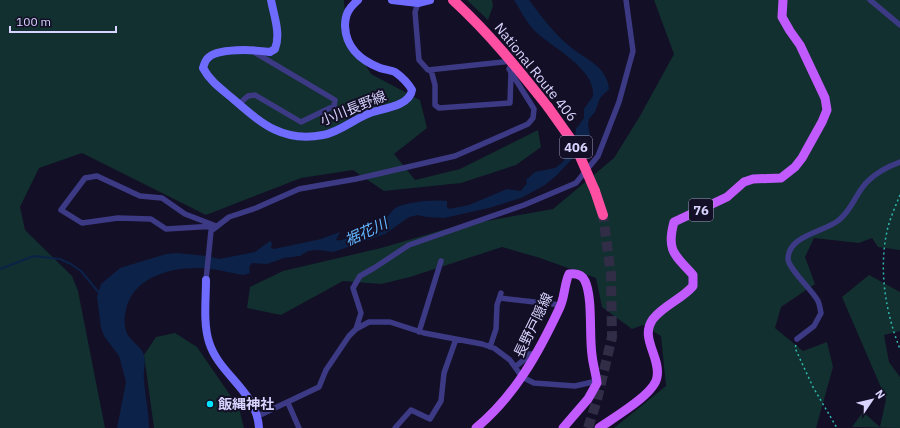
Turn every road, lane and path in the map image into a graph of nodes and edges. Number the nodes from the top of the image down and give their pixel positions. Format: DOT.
graph roads {
  1 [pos="271,0"];
  2 [pos="358,0"];
  3 [pos="392,0"];
  4 [pos="430,0"];
  5 [pos="453,0"];
  6 [pos="626,0"];
  7 [pos="783,0"];
  8 [pos="870,0"];
  9 [pos="418,3"];
  10 [pos="900,25"];
  11 [pos="252,50"];
  12 [pos="513,61"];
  13 [pos="431,70"];
  14 [pos="511,73"];
  15 [pos="239,104"];
  16 [pos="900,162"];
  17 [pos="900,195"];
  18 [pos="603,215"];
  19 [pos="216,226"];
  20 [pos="441,261"];
  21 [pos="206,280"];
  22 [pos="561,305"];
  23 [pos="356,329"];
  24 [pos="419,332"];
  25 [pos="456,339"];
  26 [pos="797,339"];
  27 [pos="490,347"];
  28 [pos="900,349"];
  29 [pos="536,354"];
  30 [pos="515,367"];
  31 [pos="522,377"];
  32 [pos="597,381"];
  33 [pos="288,403"];
  34 [pos="258,416"];
  35 [pos="259,428"];
  36 [pos="299,428"];
  37 [pos="395,428"];
  38 [pos="476,428"];
  39 [pos="563,428"];
  40 [pos="598,428"];
  41 [pos="837,428"];
  1 -- 11 [label="main road, 小川長野線"];
  2 -- 15 [label="main road, 小川長野線"];
  3 -- 9 [label="main road"];
  4 -- 9 [label="main road"];
  5 -- 12 [label="highway, National Route 406 / 406"];
  6 -- 23 [label="street"];
  7 -- 40 [label="main road, 76"];
  8 -- 10 [label="street"];
  9 -- 13 [label="street"];
  11 -- 15 [label="main road, 小川長野線"];
  11 -- 15 [label="street"];
  12 -- 13 [label="street"];
  12 -- 14 [label="street"];
  12 -- 18 [label="highway, National Route 406 / 406, bridge"];
  13 -- 14 [label="street"];
  14 -- 19 [label="street"];
  16 -- 26 [label="street"];
  17 -- 28 [label="path"];
  19 -- 19 [label="street"];
  19 -- 21 [label="street"];
  20 -- 24 [label="street"];
  21 -- 34 [label="main road"];
  22 -- 27 [label="street"];
  22 -- 29 [label="main road, 長野戸隠線"];
  22 -- 32 [label="main road, 長野戸隠線"];
  23 -- 24 [label="street"];
  23 -- 33 [label="street"];
  24 -- 25 [label="street"];
  25 -- 27 [label="street"];
  25 -- 37 [label="street"];
  26 -- 41 [label="path"];
  27 -- 30 [label="street"];
  29 -- 30 [label="street"];
  29 -- 31 [label="main road, 長野戸隠線"];
  30 -- 31 [label="street"];
  31 -- 32 [label="street"];
  31 -- 38 [label="main road, 長野戸隠線"];
  32 -- 39 [label="main road"];
  33 -- 34 [label="street"];
  33 -- 36 [label="street"];
  34 -- 35 [label="main road"];
}
